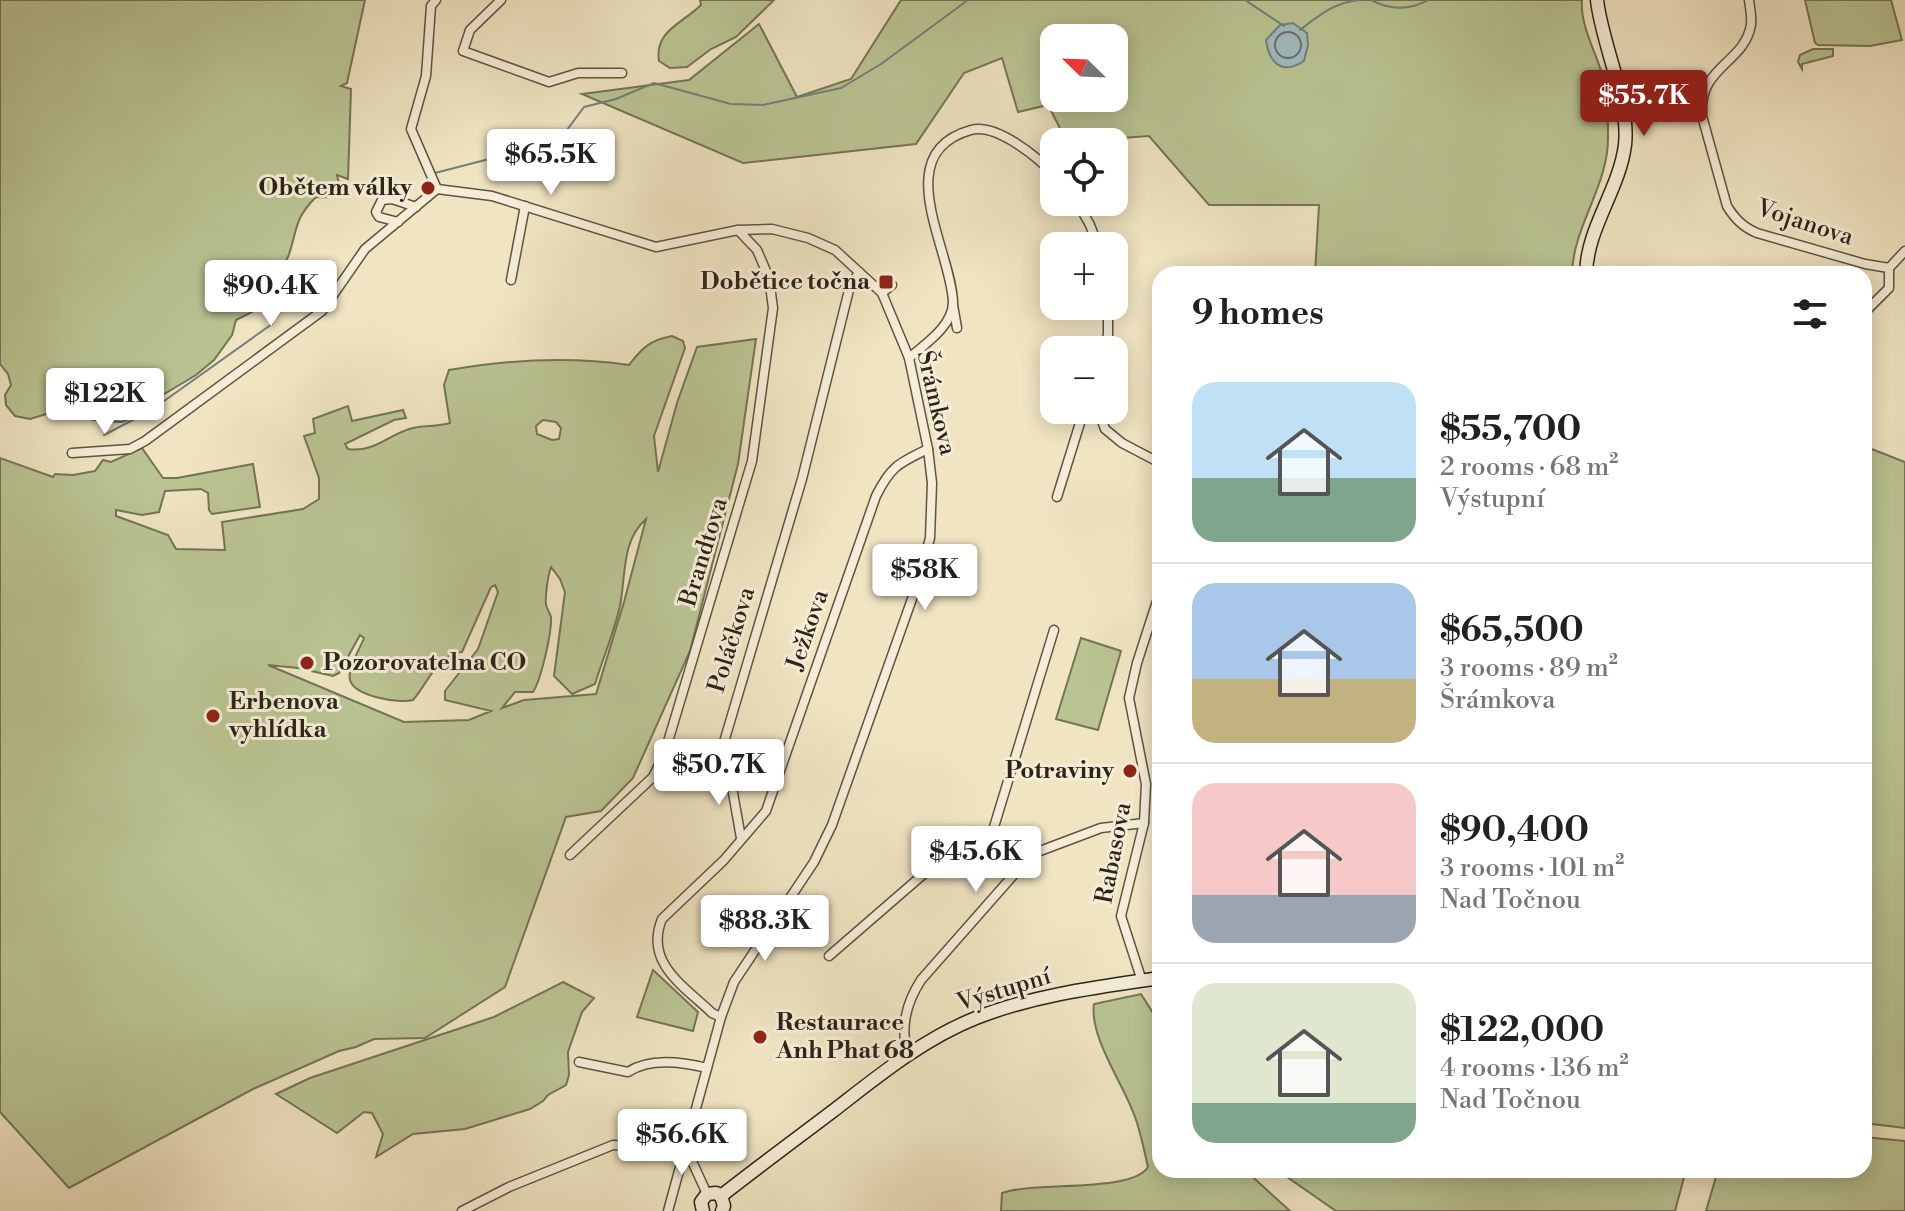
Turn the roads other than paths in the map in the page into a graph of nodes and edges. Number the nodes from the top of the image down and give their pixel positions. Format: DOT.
graph roads {
  1 [pos="436,0"];
  2 [pos="501,0"];
  3 [pos="1597,0"];
  4 [pos="1749,0"];
  5 [pos="622,73"];
  6 [pos="1040,163"];
  7 [pos="437,189"];
  8 [pos="525,206"];
  9 [pos="416,207"];
  10 [pos="398,222"];
  11 [pos="738,230"];
  12 [pos="1905,251"];
  13 [pos="1587,266"];
  14 [pos="1889,268"];
  15 [pos="859,272"];
  16 [pos="511,280"];
  17 [pos="892,285"];
  18 [pos="882,293"];
  19 [pos="953,304"];
  20 [pos="1872,305"];
  21 [pos="957,328"];
  22 [pos="909,358"];
  23 [pos="1080,424"];
  24 [pos="1103,424"];
  25 [pos="928,449"];
  26 [pos="72,453"];
  27 [pos="1152,459"];
  28 [pos="1057,497"];
  29 [pos="1152,617"];
  30 [pos="1054,630"];
  31 [pos="1144,823"];
  32 [pos="741,838"];
  33 [pos="987,850"];
  34 [pos="1032,854"];
  35 [pos="570,855"];
  36 [pos="829,956"];
  37 [pos="1152,979"];
  38 [pos="1142,981"];
  39 [pos="721,1017"];
  40 [pos="907,1057"];
  41 [pos="579,1062"];
  42 [pos="707,1068"];
  43 [pos="685,1147"];
  44 [pos="707,1194"];
  45 [pos="721,1196"];
  46 [pos="462,1211"];
  47 [pos="668,1211"];
  48 [pos="703,1211"];
  49 [pos="722,1211"];
  1 -- 7 [label="street"];
  2 -- 5 [label="street"];
  3 -- 13 [label="street"];
  4 -- 14 [label="street, Vojanova"];
  6 -- 19 [label="street"];
  7 -- 8 [label="street, Šrámkova"];
  7 -- 9 [label="street"];
  8 -- 11 [label="street, Šrámkova"];
  8 -- 16 [label="street"];
  9 -- 10 [label="street"];
  9 -- 10 [label="street"];
  10 -- 26 [label="street"];
  11 -- 15 [label="street, Šrámkova"];
  11 -- 35 [label="street, Brandtova"];
  12 -- 14 [label="street"];
  14 -- 20 [label="street"];
  15 -- 18 [label="street, Šrámkova"];
  15 -- 32 [label="street, Poláčkova"];
  17 -- 18 [label="street"];
  18 -- 22 [label="street, Šrámkova"];
  19 -- 21 [label="street"];
  19 -- 22 [label="street"];
  22 -- 25 [label="street, Šrámkova"];
  23 -- 28 [label="street"];
  24 -- 27 [label="street"];
  25 -- 32 [label="street, Ježkova"];
  25 -- 39 [label="street, Šrámkova"];
  29 -- 31 [label="street, Rabasova"];
  30 -- 33 [label="street"];
  31 -- 34 [label="street"];
  31 -- 38 [label="street, Rabasova"];
  32 -- 39 [label="street"];
  33 -- 34 [label="street"];
  33 -- 36 [label="street"];
  34 -- 40 [label="street"];
  37 -- 38 [label="street, Výstupní"];
  38 -- 40 [label="street, Výstupní"];
  39 -- 42 [label="street, Šrámkova"];
  40 -- 45 [label="street, Výstupní"];
  41 -- 42 [label="street"];
  42 -- 43 [label="street, Šrámkova"];
  43 -- 44 [label="street"];
  43 -- 46 [label="street"];
  43 -- 47 [label="street, Šrámkova"];
  44 -- 45 [label="street"];
  44 -- 48 [label="street"];
  45 -- 49 [label="street"];
}
